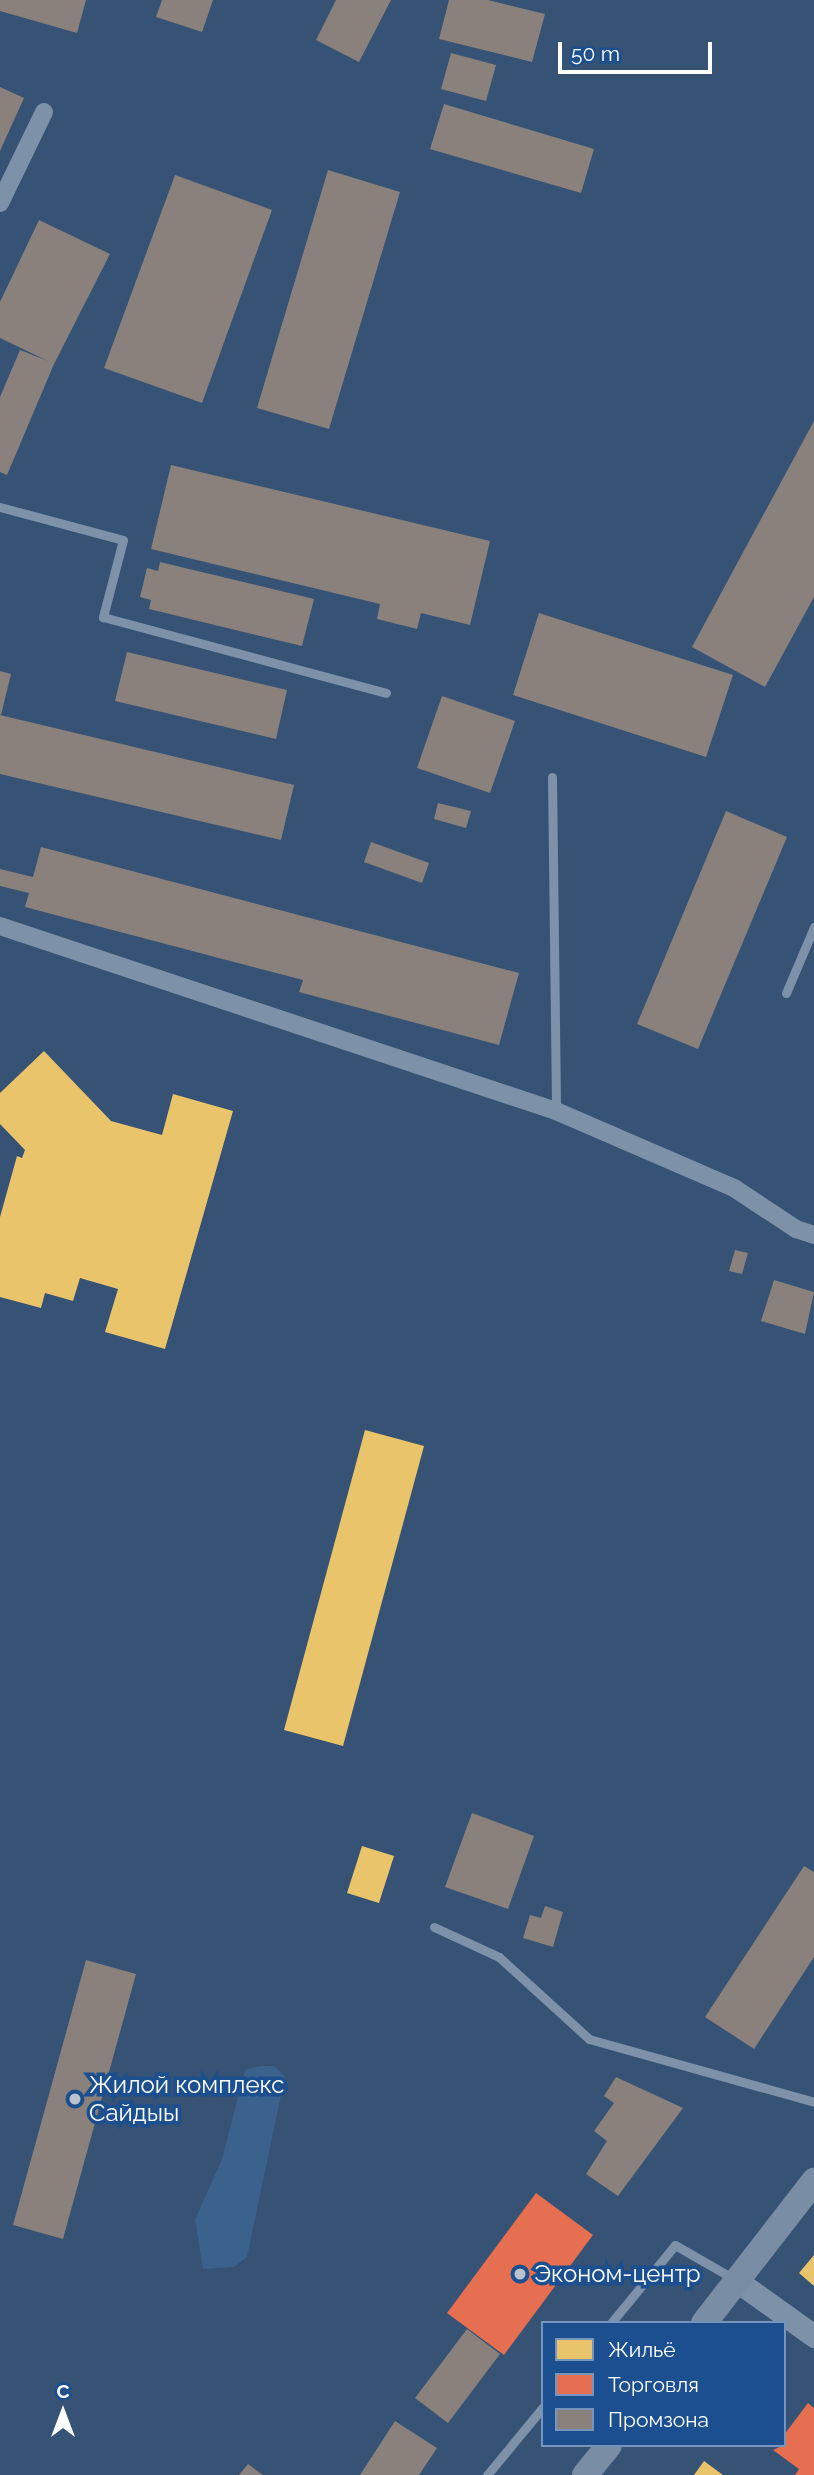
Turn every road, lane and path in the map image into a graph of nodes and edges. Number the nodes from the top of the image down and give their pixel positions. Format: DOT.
graph roads {
  1 [pos="44,112"];
  2 [pos="0,203"];
  3 [pos="0,508"];
  4 [pos="386,693"];
  5 [pos="552,777"];
  6 [pos="0,926"];
  7 [pos="814,927"];
  8 [pos="786,993"];
  9 [pos="556,1111"];
  10 [pos="814,1236"];
  11 [pos="434,1927"];
  12 [pos="814,2102"];
  13 [pos="814,2181"];
  14 [pos="737,2281"];
  15 [pos="613,2321"];
  16 [pos="706,2321"];
  17 [pos="814,2336"];
  18 [pos="541,2409"];
  19 [pos="606,2447"];
  20 [pos="487,2475"];
  21 [pos="585,2475"];
  1 -- 2 [label="street"];
  3 -- 4 [label="lane"];
  5 -- 9 [label="lane"];
  6 -- 9 [label="street"];
  7 -- 8 [label="lane"];
  9 -- 10 [label="street"];
  11 -- 12 [label="lane"];
  13 -- 14 [label="main road"];
  14 -- 15 [label="lane"];
  14 -- 16 [label="main road"];
  14 -- 17 [label="street"];
  18 -- 20 [label="lane"];
  19 -- 21 [label="main road"];
}
